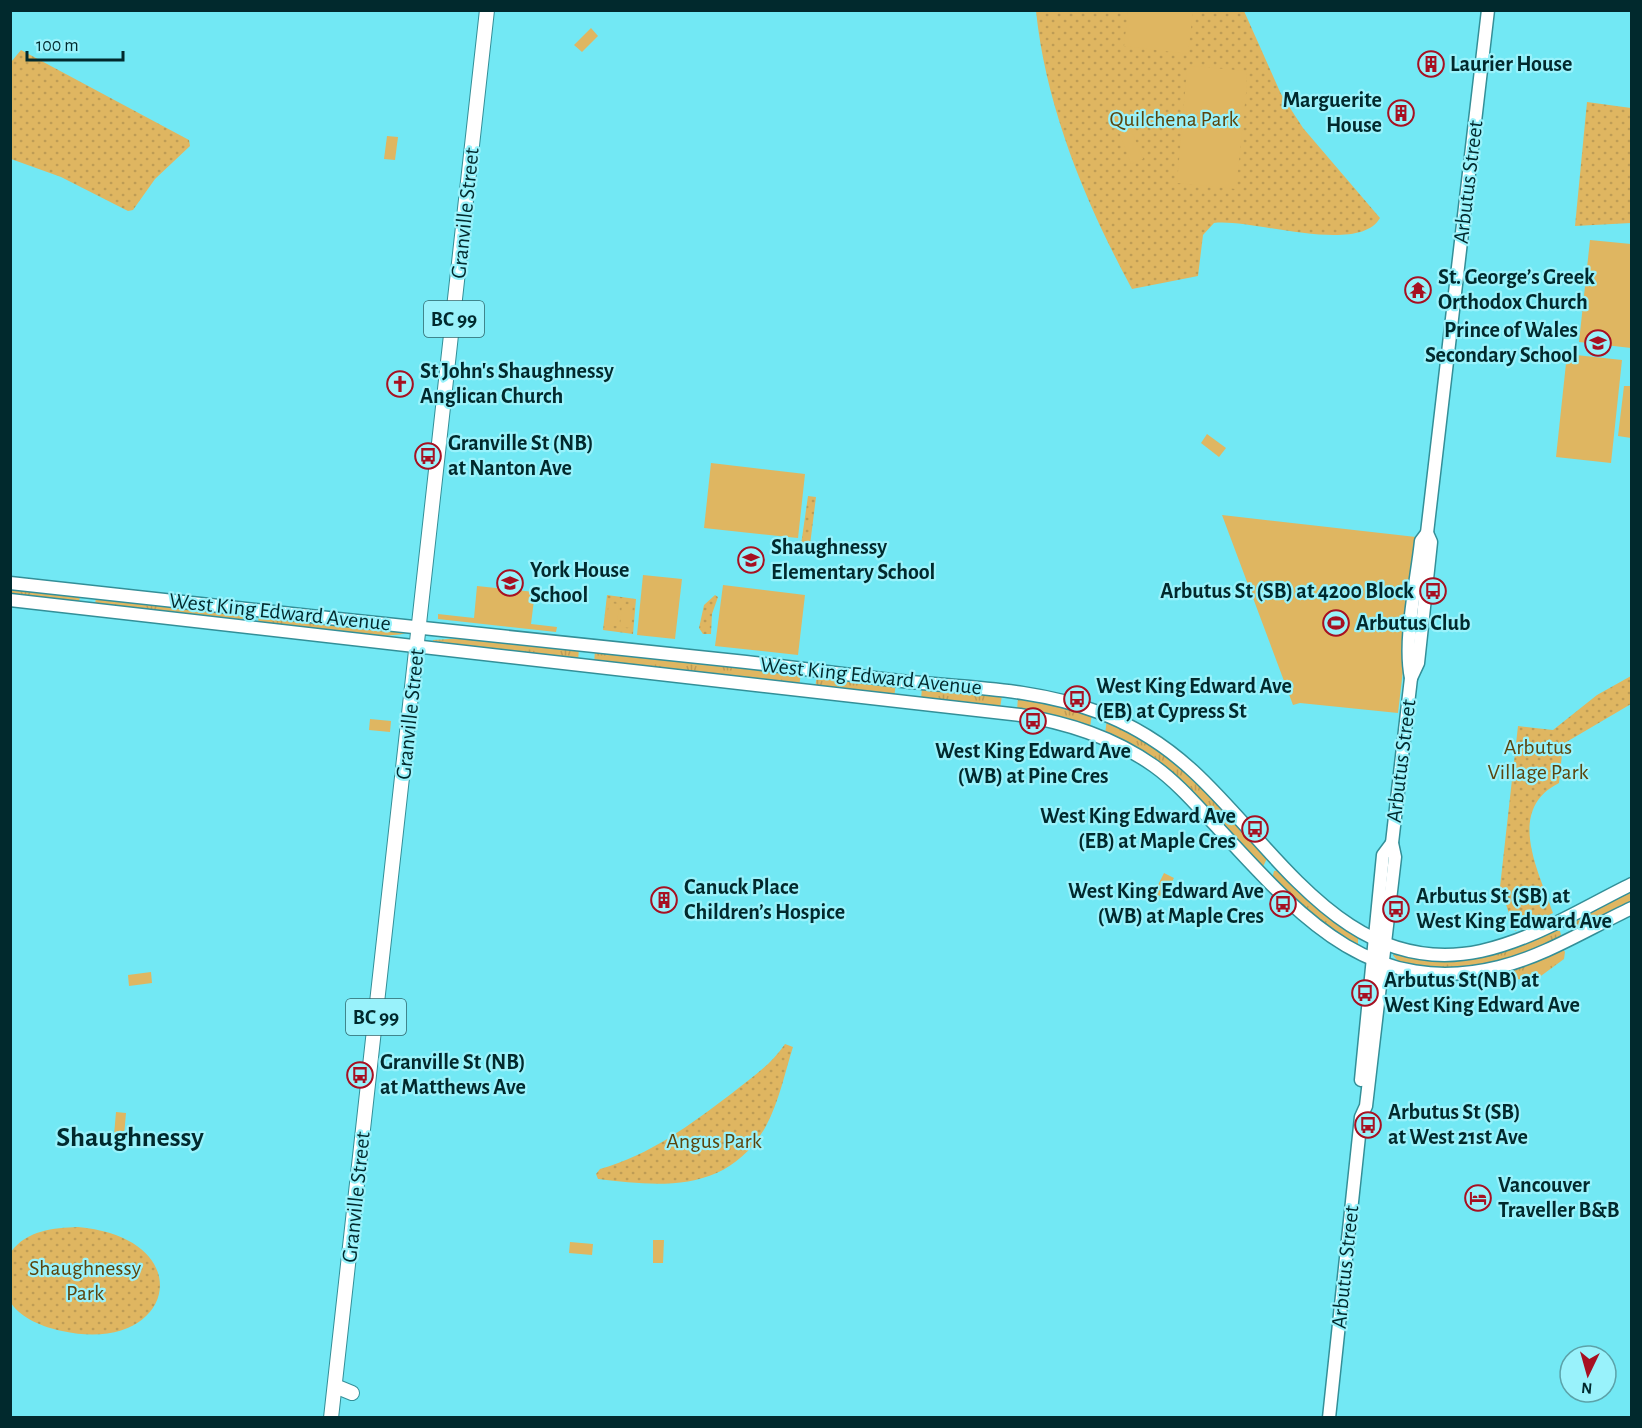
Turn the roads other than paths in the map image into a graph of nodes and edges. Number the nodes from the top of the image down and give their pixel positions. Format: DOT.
graph roads {
  1 [pos="487,10"];
  2 [pos="1488,10"];
  3 [pos="10,583"];
  4 [pos="10,600"];
  5 [pos="420,627"];
  6 [pos="418,648"];
  7 [pos="1632,884"];
  8 [pos="1632,908"];
  9 [pos="1379,939"];
  10 [pos="1377,960"];
  11 [pos="335,1386"];
  12 [pos="352,1393"];
  13 [pos="331,1418"];
  14 [pos="1329,1418"];
  1 -- 5 [label="highway, Granville Street / BC 99"];
  2 -- 9 [label="main road, Arbutus Street"];
  3 -- 5 [label="main road, West King Edward Avenue"];
  4 -- 6 [label="main road, West King Edward Avenue"];
  5 -- 6 [label="highway, Granville Street / BC 99"];
  5 -- 9 [label="main road, West King Edward Avenue"];
  6 -- 10 [label="main road, West King Edward Avenue"];
  6 -- 11 [label="highway, Granville Street / BC 99"];
  7 -- 9 [label="main road, West King Edward Avenue"];
  8 -- 10 [label="main road, West King Edward Avenue"];
  9 -- 10 [label="main road, Arbutus Street"];
  10 -- 14 [label="main road, Arbutus Street"];
  11 -- 12 [label="highway"];
  11 -- 13 [label="highway, Granville Street / BC 99"];
}
